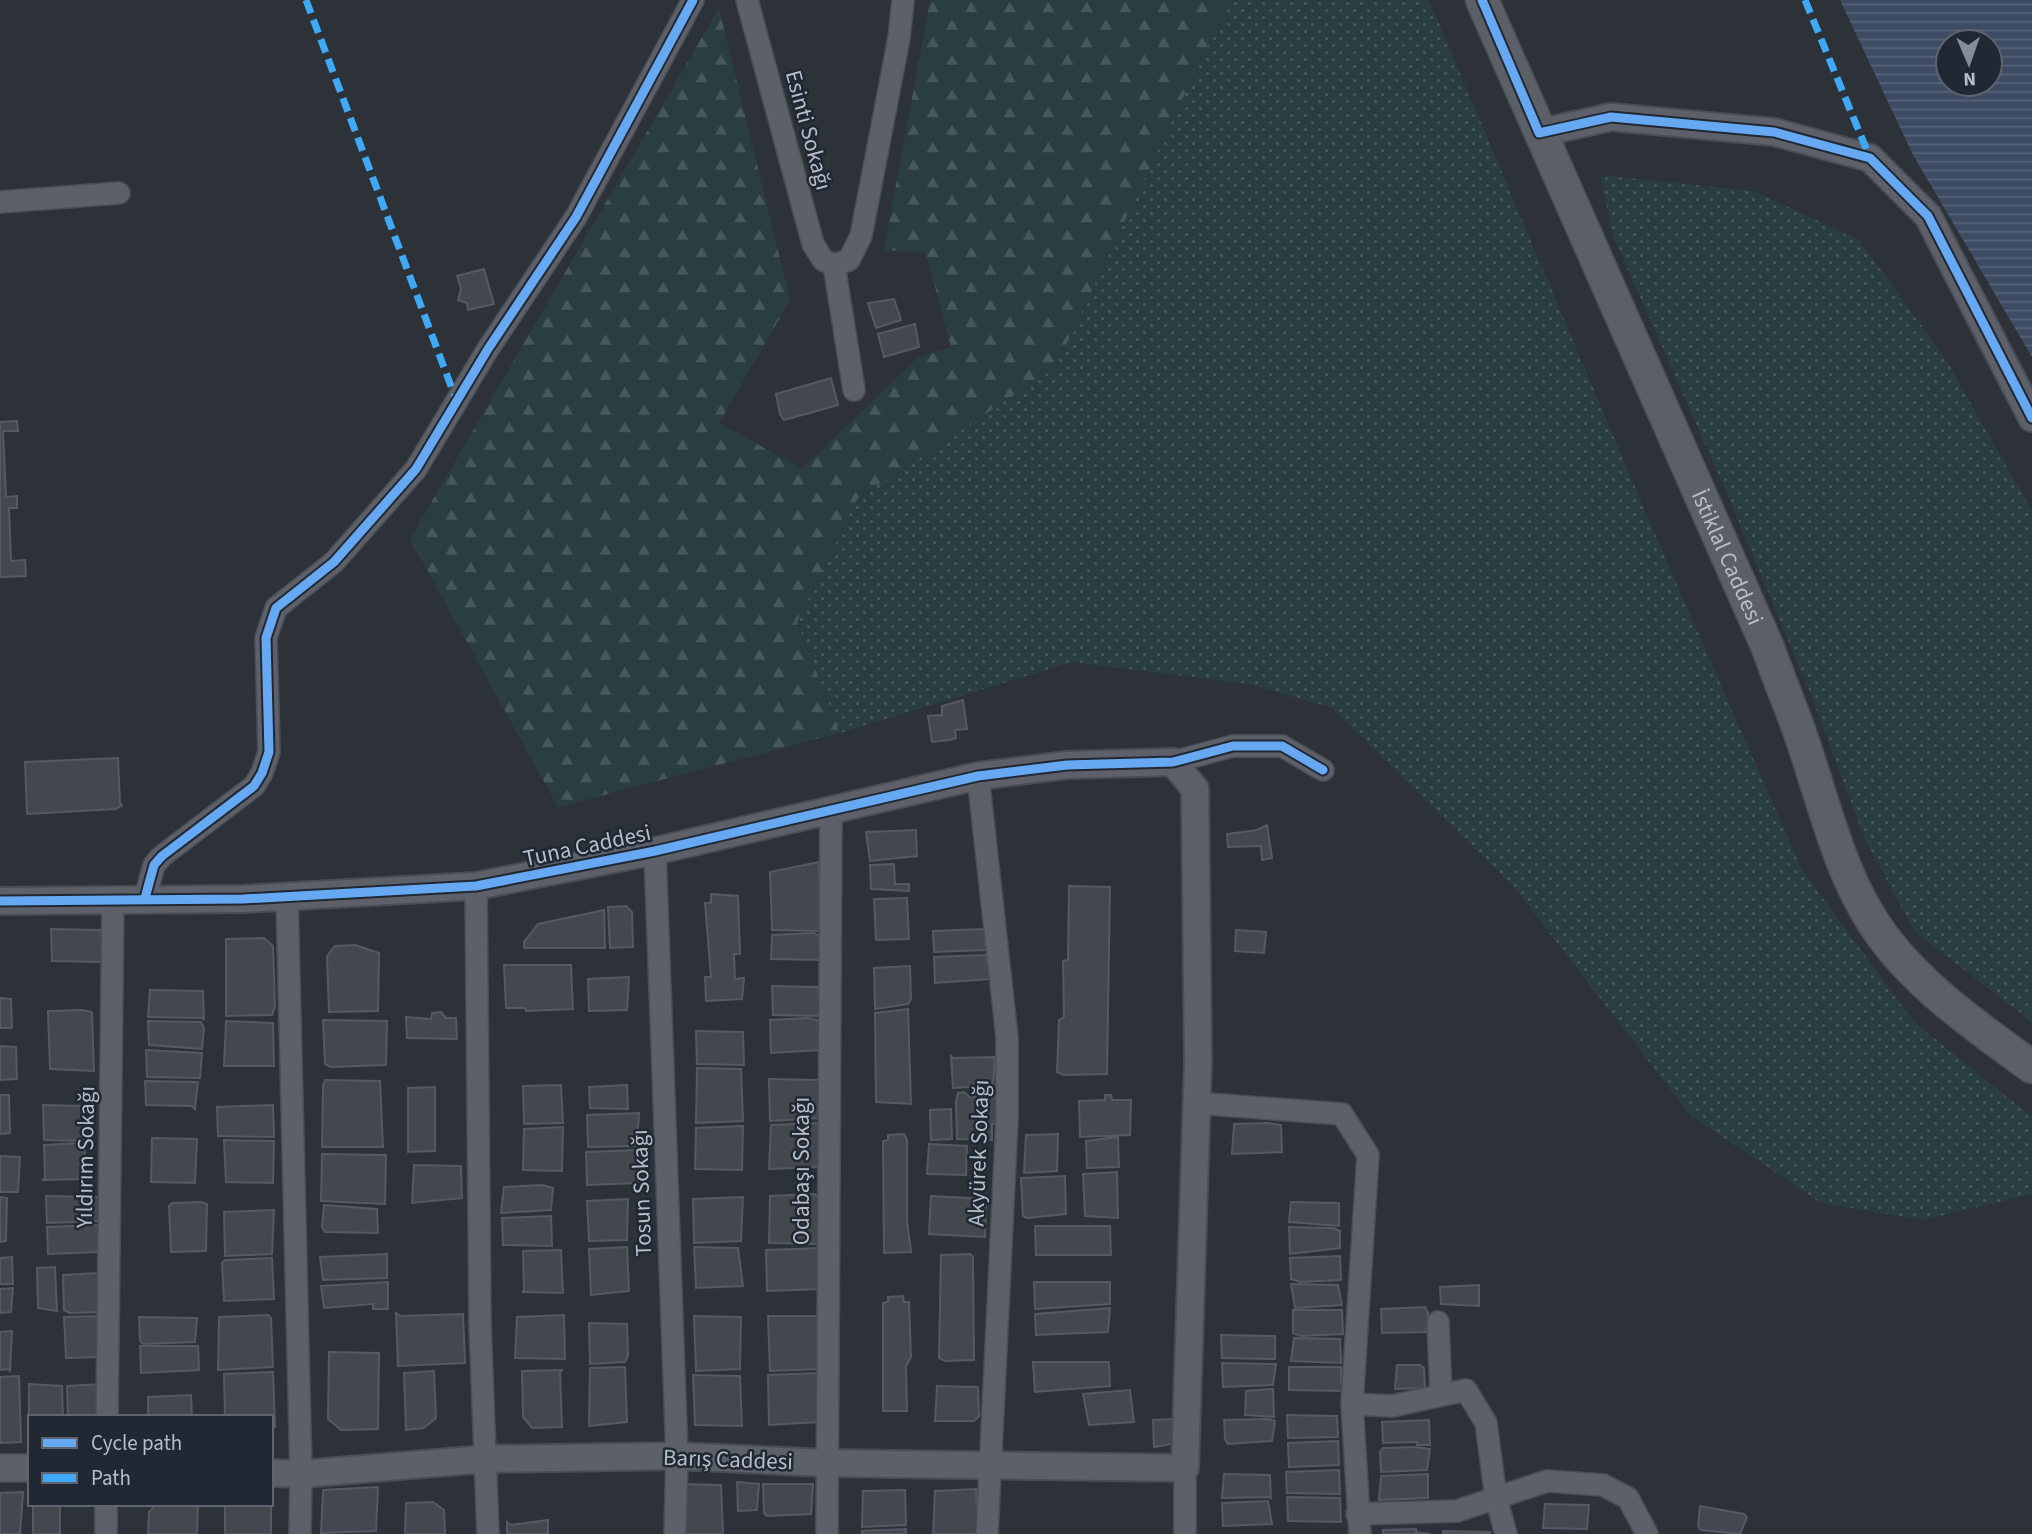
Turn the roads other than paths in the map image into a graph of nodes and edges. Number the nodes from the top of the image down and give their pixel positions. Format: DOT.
graph roads {
  1 [pos="693,0"];
  2 [pos="747,0"];
  3 [pos="903,0"];
  4 [pos="1482,0"];
  5 [pos="1539,132"];
  6 [pos="119,194"];
  7 [pos="0,202"];
  8 [pos="834,265"];
  9 [pos="854,390"];
  10 [pos="2032,418"];
  11 [pos="1173,762"];
  12 [pos="1323,770"];
  13 [pos="978,775"];
  14 [pos="831,808"];
  15 [pos="655,851"];
  16 [pos="477,886"];
  17 [pos="286,896"];
  18 [pos="113,898"];
  19 [pos="145,898"];
  20 [pos="0,901"];
  21 [pos="2032,1067"];
  22 [pos="1195,1103"];
  23 [pos="1438,1322"];
  24 [pos="1441,1395"];
  25 [pos="1352,1404"];
  26 [pos="107,1415"];
  27 [pos="677,1456"];
  28 [pos="485,1459"];
  29 [pos="826,1462"];
  30 [pos="989,1465"];
  31 [pos="0,1468"];
  32 [pos="28,1468"];
  33 [pos="1185,1468"];
  34 [pos="273,1473"];
  35 [pos="301,1474"];
  36 [pos="1496,1498"];
  37 [pos="106,1506"];
  38 [pos="1359,1524"];
  39 [pos="106,1534"];
  40 [pos="300,1534"];
  41 [pos="488,1534"];
  42 [pos="675,1534"];
  43 [pos="827,1534"];
  44 [pos="986,1534"];
  45 [pos="1186,1534"];
  46 [pos="1506,1534"];
  47 [pos="1647,1534"];
  1 -- 19 [label="street"];
  2 -- 8 [label="street, Esinti Sokağı"];
  3 -- 8 [label="street"];
  4 -- 5 [label="main road, İstiklal Caddesi"];
  5 -- 10 [label="street"];
  5 -- 21 [label="main road, İstiklal Caddesi"];
  6 -- 7 [label="street"];
  8 -- 9 [label="street"];
  11 -- 12 [label="street"];
  11 -- 13 [label="street, Tuna Caddesi"];
  11 -- 22 [label="street"];
  13 -- 14 [label="street, Tuna Caddesi"];
  13 -- 30 [label="street, Akyürek Sokağı"];
  14 -- 15 [label="street, Tuna Caddesi"];
  14 -- 29 [label="street, Odabaşı Sokağı"];
  15 -- 16 [label="street, Tuna Caddesi"];
  15 -- 27 [label="street, Tosun Sokağı"];
  16 -- 17 [label="street, Tuna Caddesi"];
  16 -- 28 [label="street"];
  17 -- 19 [label="street, Tuna Caddesi"];
  17 -- 35 [label="street"];
  18 -- 19 [label="street, Tuna Caddesi"];
  18 -- 20 [label="street, Tuna Caddesi"];
  18 -- 26 [label="street, Yıldırım Sokağı"];
  22 -- 25 [label="street"];
  22 -- 33 [label="street"];
  23 -- 24 [label="street"];
  24 -- 25 [label="street"];
  24 -- 36 [label="street"];
  25 -- 38 [label="street"];
  27 -- 28 [label="street, Barış Caddesi"];
  27 -- 29 [label="street, Barış Caddesi"];
  27 -- 42 [label="street, Tosun Sokağı"];
  28 -- 35 [label="street, Barış Caddesi"];
  28 -- 41 [label="street"];
  29 -- 30 [label="street, Barış Caddesi"];
  29 -- 43 [label="street, Odabaşı Sokağı"];
  30 -- 33 [label="street, Barış Caddesi"];
  30 -- 44 [label="street, Akyürek Sokağı"];
  31 -- 32 [label="street"];
  33 -- 45 [label="street"];
  34 -- 35 [label="street, Barış Caddesi"];
  35 -- 40 [label="street"];
  36 -- 38 [label="street"];
  36 -- 46 [label="street"];
  36 -- 47 [label="street"];
  37 -- 39 [label="street"];
}
